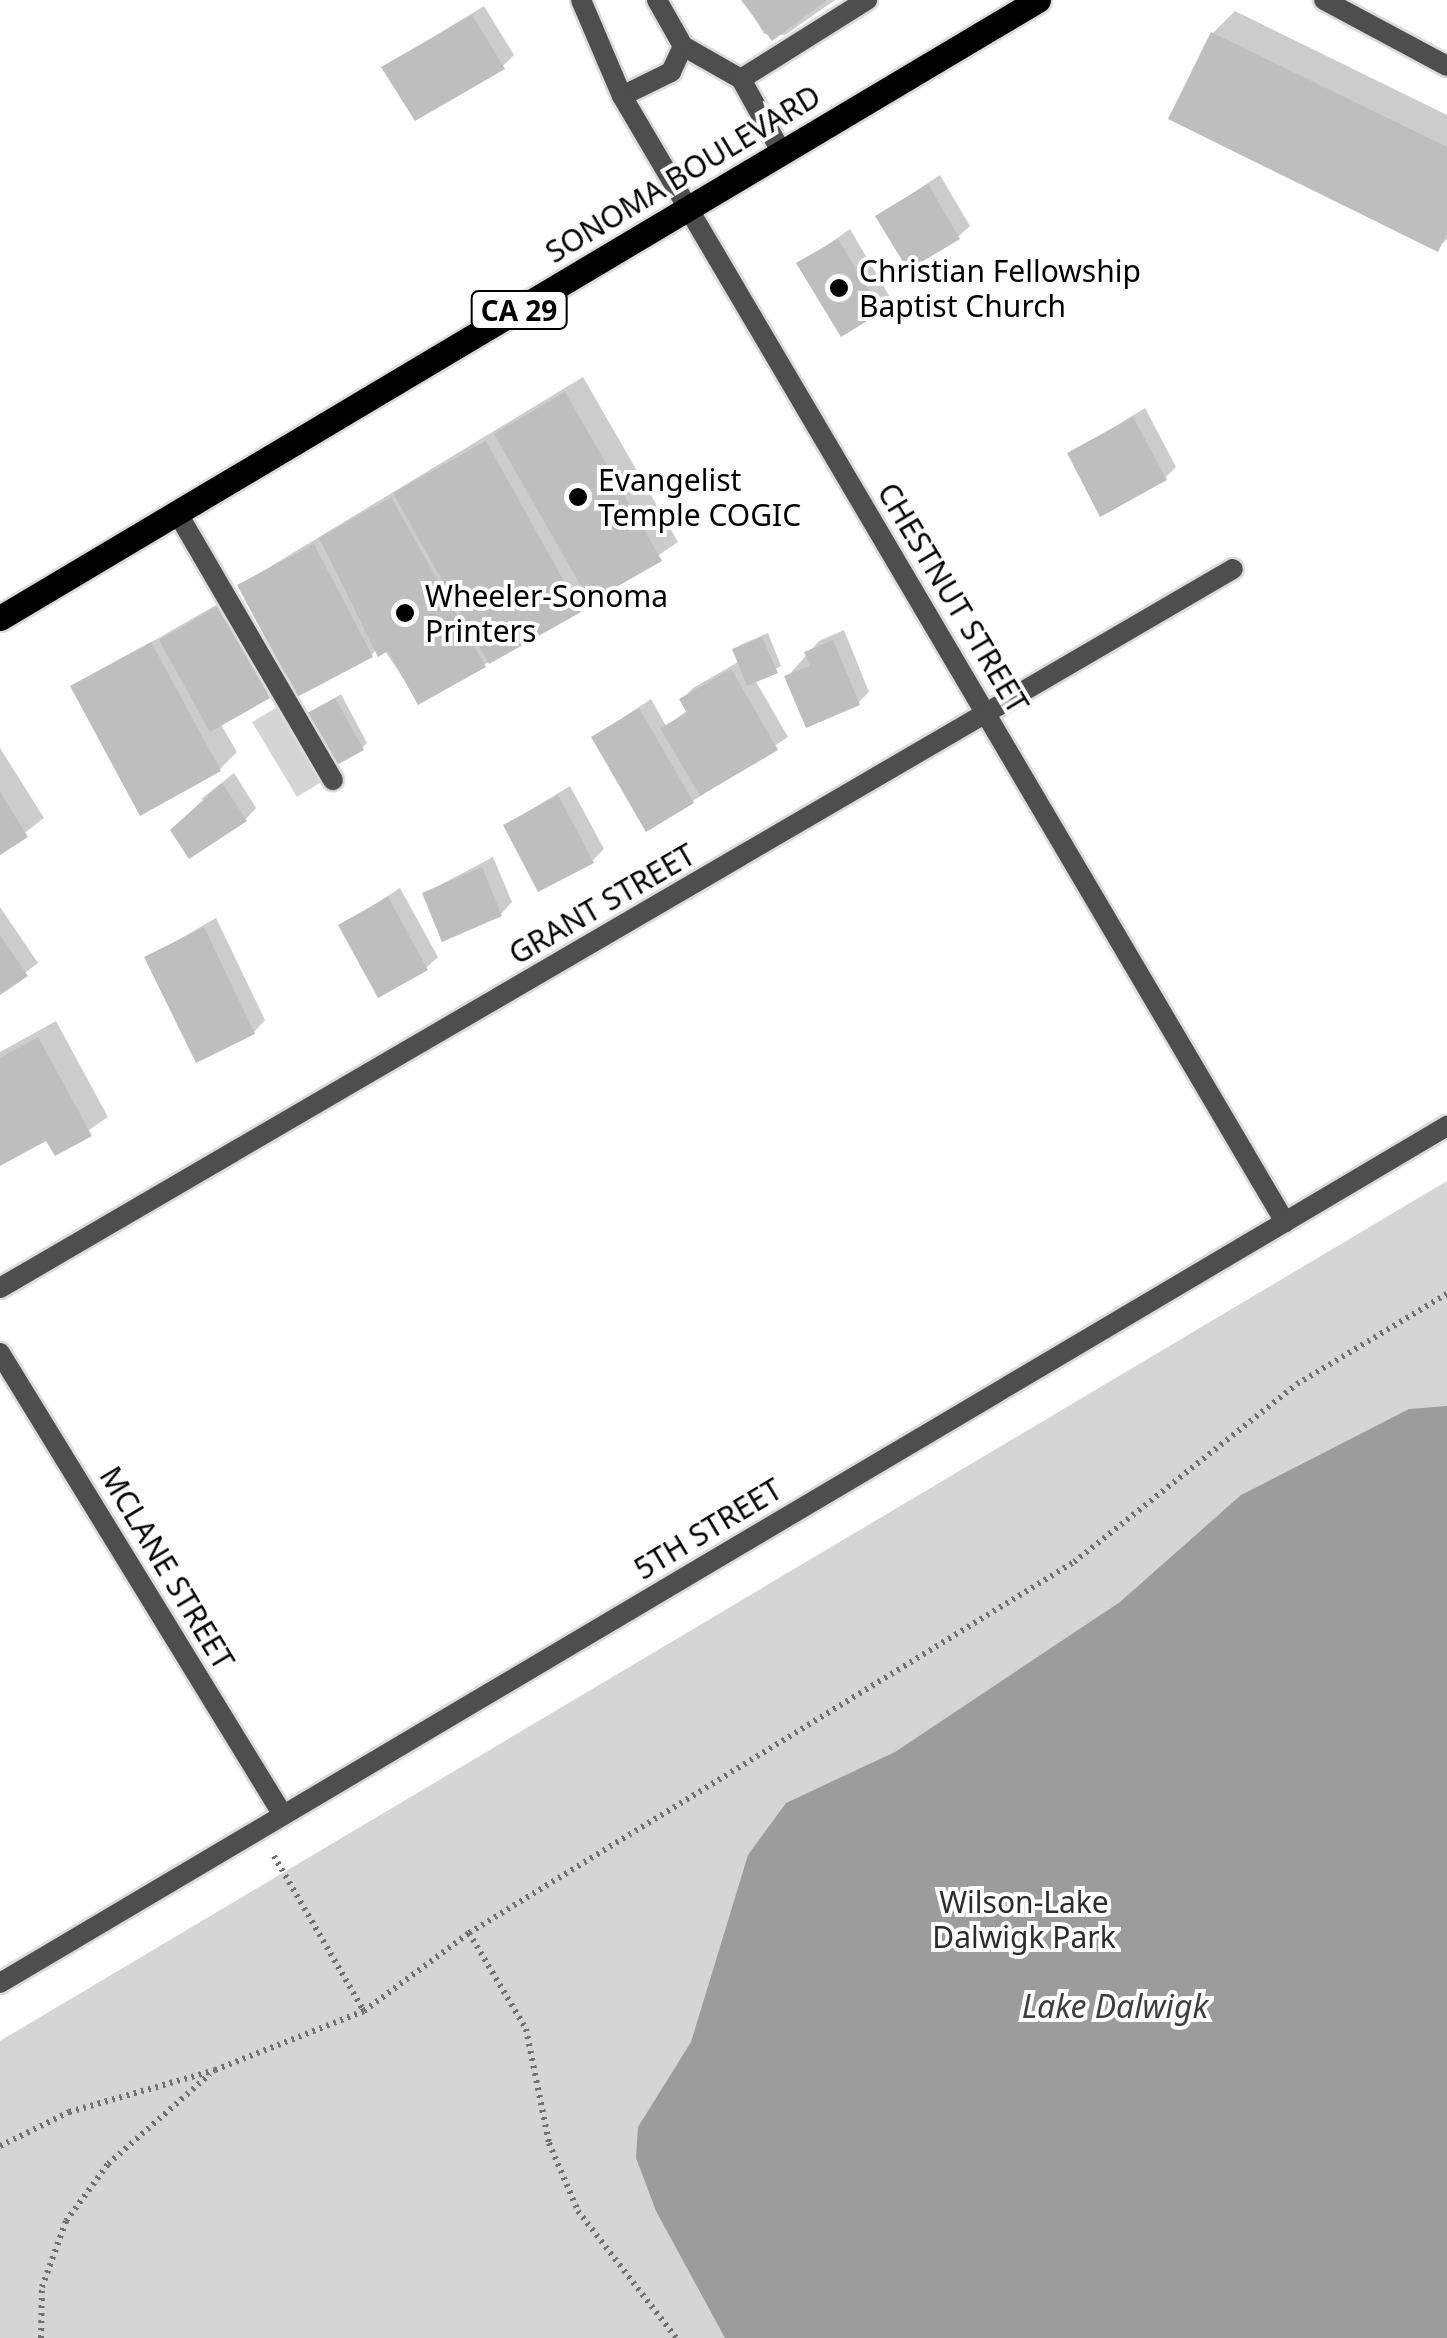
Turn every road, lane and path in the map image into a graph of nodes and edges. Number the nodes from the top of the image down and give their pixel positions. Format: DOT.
graph roads {
  1 [pos="581,0"];
  2 [pos="657,0"];
  3 [pos="867,0"];
  4 [pos="1038,0"];
  5 [pos="1324,0"];
  6 [pos="683,46"];
  7 [pos="1447,66"];
  8 [pos="742,78"];
  9 [pos="622,96"];
  10 [pos="782,153"];
  11 [pos="687,209"];
  12 [pos="178,514"];
  13 [pos="1233,569"];
  14 [pos="0,618"];
  15 [pos="988,714"];
  16 [pos="333,780"];
  17 [pos="1447,1126"];
  18 [pos="1286,1222"];
  19 [pos="0,1288"];
  20 [pos="1447,1294"];
  21 [pos="0,1353"];
  22 [pos="283,1815"];
  23 [pos="259,1830"];
  24 [pos="469,1932"];
  25 [pos="0,1983"];
  26 [pos="364,2010"];
  27 [pos="215,2070"];
  28 [pos="0,2146"];
  29 [pos="41,2338"];
  30 [pos="676,2338"];
  1 -- 9 [label="street, CHESTNUT STREET"];
  2 -- 6 [label="street"];
  3 -- 8 [label="street"];
  4 -- 10 [label="main road, SONOMA BOULEVARD / CA 29"];
  5 -- 7 [label="street"];
  6 -- 8 [label="street"];
  6 -- 9 [label="street"];
  8 -- 10 [label="street"];
  9 -- 11 [label="street, CHESTNUT STREET"];
  10 -- 11 [label="main road, SONOMA BOULEVARD / CA 29"];
  11 -- 12 [label="main road, SONOMA BOULEVARD / CA 29"];
  11 -- 15 [label="street, CHESTNUT STREET"];
  12 -- 14 [label="main road, SONOMA BOULEVARD / CA 29"];
  12 -- 16 [label="street"];
  13 -- 15 [label="street, GRANT STREET"];
  15 -- 18 [label="street, CHESTNUT STREET"];
  15 -- 19 [label="street, GRANT STREET"];
  17 -- 18 [label="street, 5TH STREET"];
  18 -- 22 [label="street, 5TH STREET"];
  20 -- 24 [label="path"];
  21 -- 22 [label="street, MCLANE STREET"];
  22 -- 23 [label="street, 5TH STREET"];
  23 -- 25 [label="street, 5TH STREET"];
  23 -- 26 [label="path"];
  24 -- 26 [label="path"];
  24 -- 30 [label="path"];
  26 -- 27 [label="path"];
  27 -- 28 [label="path"];
  27 -- 29 [label="path"];
}
